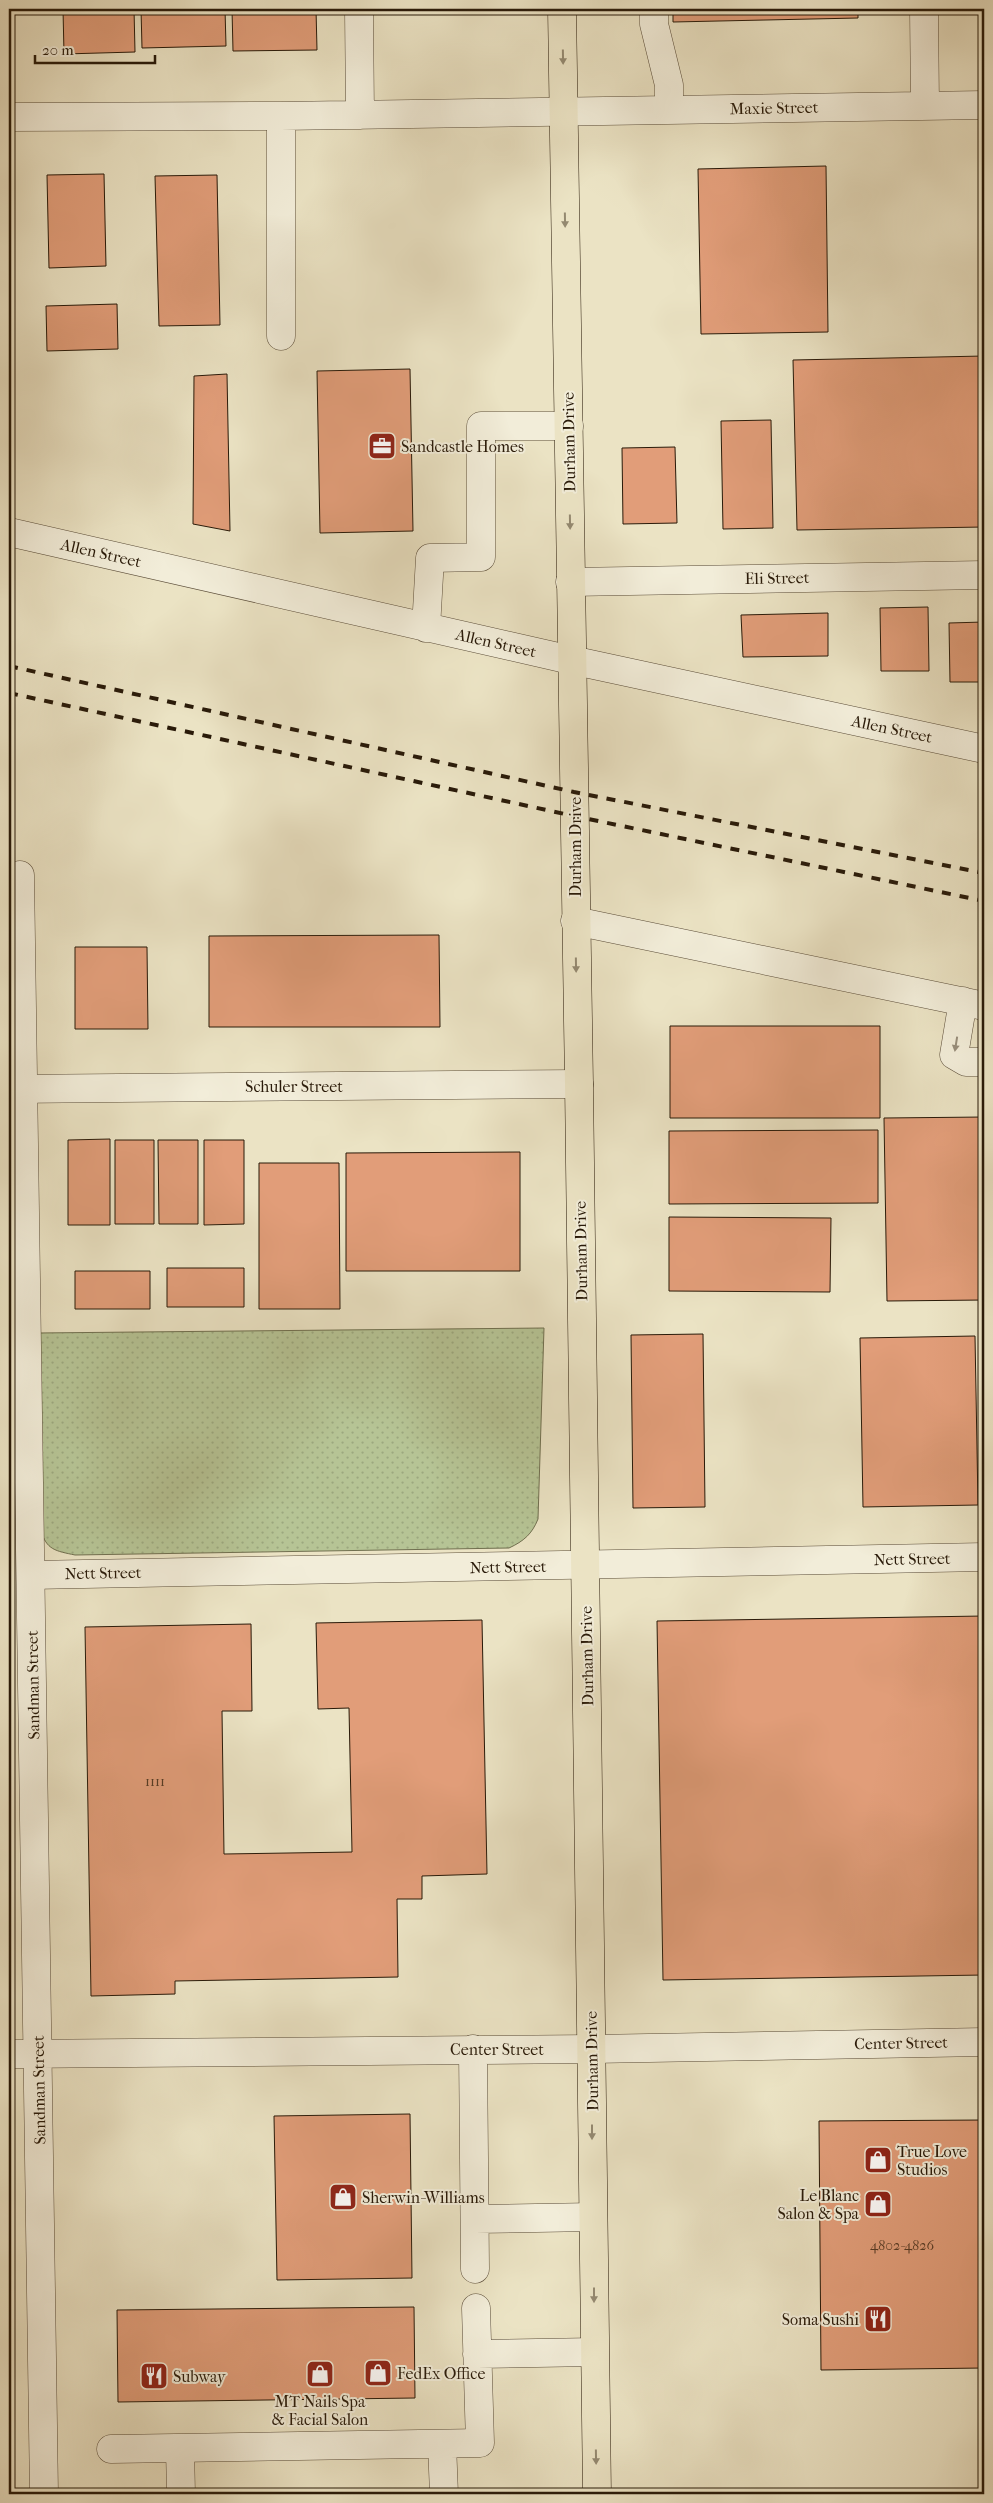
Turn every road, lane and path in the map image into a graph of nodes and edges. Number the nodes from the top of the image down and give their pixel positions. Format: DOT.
graph roads {
  1 [pos="359,9"];
  2 [pos="562,9"];
  3 [pos="654,9"];
  4 [pos="924,9"];
  5 [pos="984,105"];
  6 [pos="925,106"];
  7 [pos="670,109"];
  8 [pos="564,110"];
  9 [pos="360,115"];
  10 [pos="281,116"];
  11 [pos="9,118"];
  12 [pos="281,336"];
  13 [pos="568,426"];
  14 [pos="9,511"];
  15 [pos="9,532"];
  16 [pos="984,575"];
  17 [pos="570,582"];
  18 [pos="426,628"];
  19 [pos="571,660"];
  20 [pos="984,749"];
  21 [pos="20,875"];
  22 [pos="576,921"];
  23 [pos="974,1004"];
  24 [pos="984,1062"];
  25 [pos="579,1084"];
  26 [pos="16,1088"];
  27 [pos="17,1199"];
  28 [pos="984,1557"];
  29 [pos="585,1566"];
  30 [pos="31,1574"];
  31 [pos="984,2042"];
  32 [pos="473,2049"];
  33 [pos="592,2049"];
  34 [pos="9,2054"];
  35 [pos="39,2054"];
  36 [pos="593,2217"];
  37 [pos="474,2219"];
  38 [pos="475,2269"];
  39 [pos="476,2308"];
  40 [pos="594,2352"];
  41 [pos="477,2354"];
  42 [pos="442,2444"];
  43 [pos="180,2448"];
  44 [pos="111,2449"];
  45 [pos="44,2494"];
  46 [pos="181,2494"];
  47 [pos="444,2494"];
  48 [pos="597,2494"];
  1 -- 9 [label="street"];
  2 -- 8 [label="main road, Durham Drive, one-way"];
  3 -- 7 [label="street"];
  4 -- 6 [label="street"];
  5 -- 6 [label="street, Maxie Street"];
  6 -- 7 [label="street, Maxie Street"];
  7 -- 8 [label="street, Maxie Street"];
  8 -- 9 [label="street, Maxie Street"];
  8 -- 13 [label="main road, Durham Drive, one-way"];
  9 -- 10 [label="street, Maxie Street"];
  10 -- 11 [label="street, Maxie Street"];
  10 -- 12 [label="street"];
  13 -- 17 [label="main road, Durham Drive, one-way"];
  13 -- 18 [label="street"];
  14 -- 15 [label="street"];
  15 -- 18 [label="street, Allen Street"];
  16 -- 17 [label="street, Eli Street"];
  17 -- 19 [label="main road, Durham Drive"];
  18 -- 19 [label="street, Allen Street"];
  19 -- 20 [label="street, Allen Street"];
  19 -- 22 [label="main road, Durham Drive"];
  21 -- 26 [label="street, Sandman Street"];
  22 -- 23 [label="street"];
  22 -- 25 [label="main road, Durham Drive, one-way"];
  23 -- 24 [label="street, one-way"];
  25 -- 26 [label="street, Schuler Street"];
  25 -- 29 [label="main road, Durham Drive"];
  26 -- 27 [label="street, Sandman Street"];
  27 -- 30 [label="street, Sandman Street"];
  28 -- 29 [label="street, Nett Street"];
  29 -- 30 [label="street, Nett Street"];
  29 -- 33 [label="main road, Durham Drive"];
  30 -- 35 [label="street, Sandman Street"];
  31 -- 33 [label="street, Center Street"];
  32 -- 33 [label="street, Center Street"];
  32 -- 35 [label="street, Center Street"];
  32 -- 37 [label="street"];
  33 -- 36 [label="main road, Durham Drive, one-way"];
  34 -- 35 [label="street, Center Street"];
  35 -- 45 [label="street, Sandman Street"];
  36 -- 37 [label="street"];
  36 -- 40 [label="main road, Durham Drive, one-way"];
  37 -- 38 [label="street"];
  39 -- 41 [label="street"];
  40 -- 41 [label="street"];
  40 -- 48 [label="main road, Durham Drive, one-way"];
  41 -- 42 [label="street"];
  42 -- 43 [label="street"];
  42 -- 47 [label="street"];
  43 -- 44 [label="street"];
  43 -- 46 [label="street"];
}
